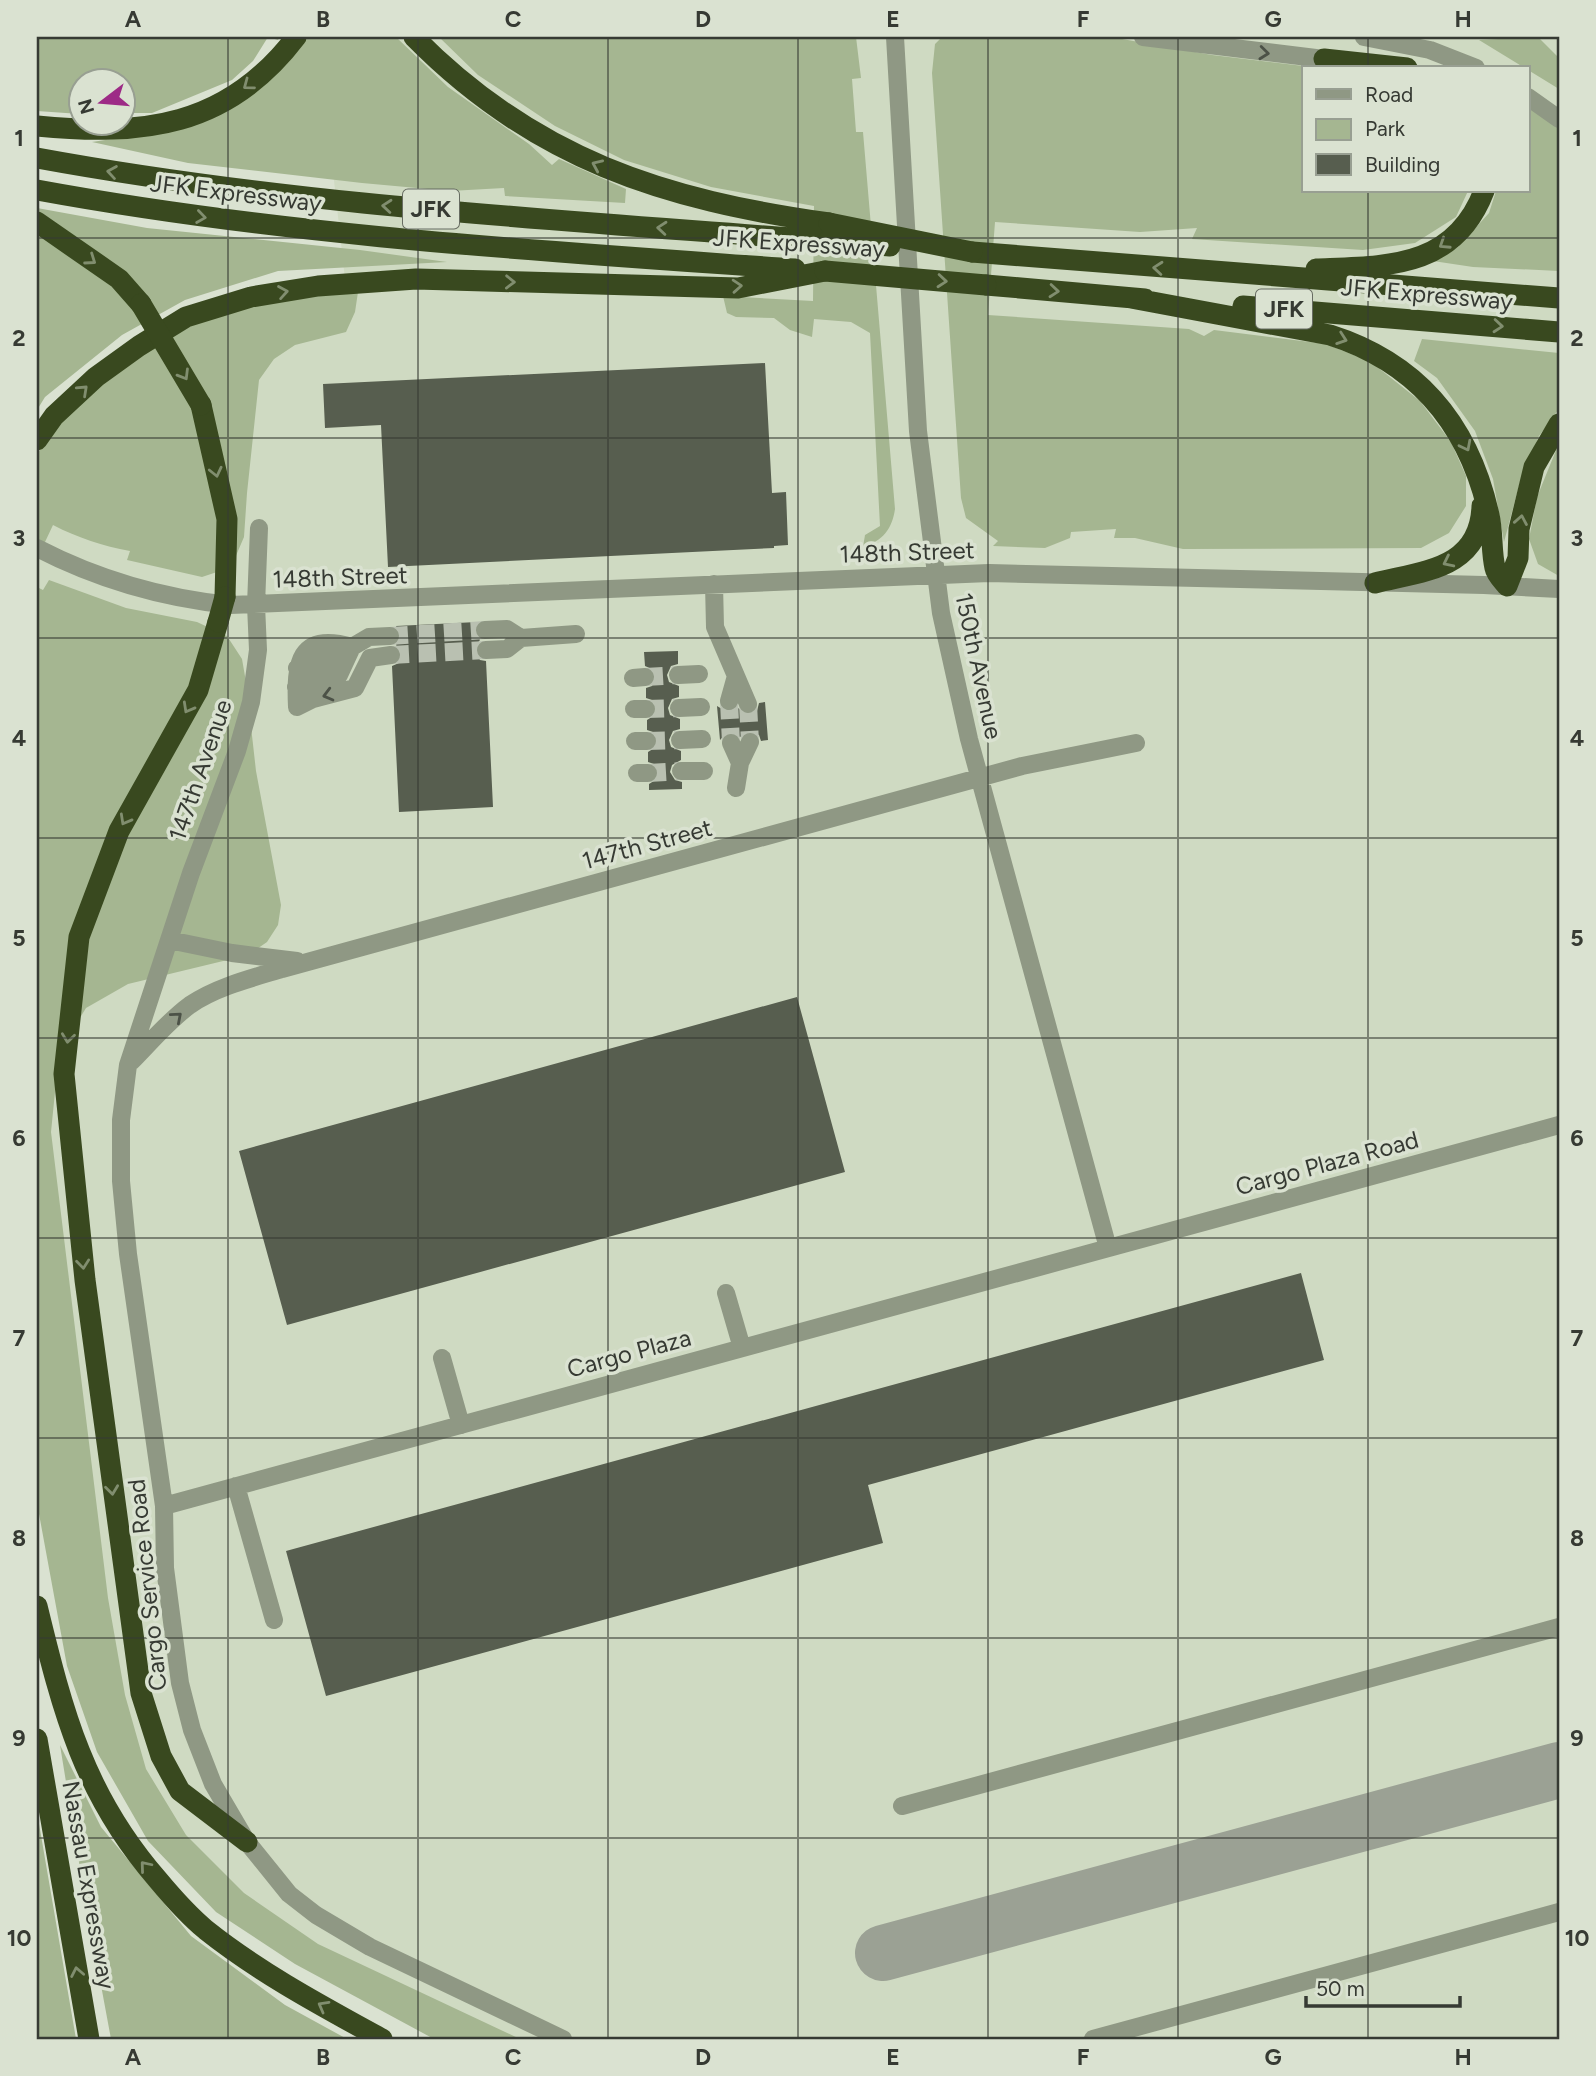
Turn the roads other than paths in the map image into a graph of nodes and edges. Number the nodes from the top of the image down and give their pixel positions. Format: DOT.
graph roads {
  1 [pos="296,37"];
  2 [pos="414,37"];
  3 [pos="895,37"];
  4 [pos="1143,37"];
  5 [pos="1364,37"];
  6 [pos="1324,59"];
  7 [pos="1389,66"];
  8 [pos="1471,66"];
  9 [pos="1530,98"];
  10 [pos="1559,118"];
  11 [pos="37,126"];
  12 [pos="37,158"];
  13 [pos="37,190"];
  14 [pos="1484,192"];
  15 [pos="37,222"];
  16 [pos="829,232"];
  17 [pos="825,271"];
  18 [pos="1226,273"];
  19 [pos="1131,298"];
  20 [pos="1559,298"];
  21 [pos="1559,332"];
  22 [pos="1559,424"];
  23 [pos="37,440"];
  24 [pos="1481,483"];
  25 [pos="259,528"];
  26 [pos="37,548"];
  27 [pos="936,575"];
  28 [pos="1375,583"];
  29 [pos="714,584"];
  30 [pos="1507,586"];
  31 [pos="1559,589"];
  32 [pos="256,605"];
  33 [pos="485,630"];
  34 [pos="576,634"];
  35 [pos="390,636"];
  36 [pos="521,638"];
  37 [pos="352,647"];
  38 [pos="486,650"];
  39 [pos="391,655"];
  40 [pos="699,674"];
  41 [pos="678,675"];
  42 [pos="736,676"];
  43 [pos="296,687"];
  44 [pos="729,701"];
  45 [pos="748,704"];
  46 [pos="701,707"];
  47 [pos="679,708"];
  48 [pos="702,739"];
  49 [pos="680,740"];
  50 [pos="750,742"];
  51 [pos="731,743"];
  52 [pos="1136,743"];
  53 [pos="740,763"];
  54 [pos="681,771"];
  55 [pos="704,771"];
  56 [pos="979,777"];
  57 [pos="736,788"];
  58 [pos="169,940"];
  59 [pos="306,962"];
  60 [pos="128,1065"];
  61 [pos="1559,1125"];
  62 [pos="1108,1248"];
  63 [pos="726,1293"];
  64 [pos="742,1348"];
  65 [pos="442,1358"];
  66 [pos="461,1425"];
  67 [pos="236,1486"];
  68 [pos="164,1506"];
  69 [pos="37,1606"];
  70 [pos="274,1620"];
  71 [pos="1559,1627"];
  72 [pos="37,1739"];
  73 [pos="902,1806"];
  74 [pos="247,1842"];
  75 [pos="1559,1912"];
  76 [pos="89,2039"];
  77 [pos="382,2039"];
  78 [pos="563,2039"];
  79 [pos="1093,2039"];
  1 -- 11 [label="highway, one-way"];
  16 -- 2 [label="highway, one-way"];
  3 -- 27 [label="street, 150th Avenue"];
  4 -- 6 [label="street, one-way"];
  5 -- 8 [label="street"];
  6 -- 7 [label="highway"];
  9 -- 10 [label="street"];
  16 -- 12 [label="highway, JFK Expressway / JFK, one-way"];
  13 -- 17 [label="highway, JFK Expressway / JFK, one-way"];
  14 -- 18 [label="highway, one-way"];
  15 -- 74 [label="highway, one-way, bridge"];
  18 -- 16 [label="highway, JFK Expressway / JFK, one-way, bridge"];
  17 -- 19 [label="highway, JFK Expressway / JFK, one-way, bridge"];
  23 -- 17 [label="highway, one-way"];
  18 -- 20 [label="highway, JFK Expressway / JFK"];
  19 -- 21 [label="highway, JFK Expressway / JFK, one-way"];
  19 -- 24 [label="highway, one-way"];
  30 -- 22 [label="highway, one-way"];
  24 -- 28 [label="highway, one-way"];
  24 -- 30 [label="highway"];
  25 -- 32 [label="street, 147th Avenue"];
  26 -- 32 [label="street, 148th Street"];
  27 -- 28 [label="street, 148th Street"];
  27 -- 29 [label="street, 148th Street"];
  27 -- 56 [label="street, 150th Avenue"];
  28 -- 30 [label="street, 148th Street"];
  29 -- 32 [label="street, 148th Street"];
  29 -- 42 [label="street"];
  30 -- 31 [label="street, 148th Street"];
  32 -- 58 [label="street, 147th Avenue"];
  33 -- 36 [label="street"];
  34 -- 36 [label="street"];
  35 -- 37 [label="street"];
  36 -- 38 [label="street"];
  37 -- 43 [label="street"];
  37 -- 43 [label="street"];
  39 -- 43 [label="street, one-way"];
  40 -- 41 [label="street"];
  42 -- 44 [label="street"];
  42 -- 45 [label="street"];
  46 -- 47 [label="street"];
  48 -- 49 [label="street"];
  50 -- 53 [label="street"];
  51 -- 53 [label="street"];
  52 -- 56 [label="street, 147th Street"];
  53 -- 57 [label="street"];
  54 -- 55 [label="street"];
  56 -- 59 [label="street, 147th Street"];
  56 -- 62 [label="street, 150th Avenue"];
  58 -- 59 [label="street, 147th Street"];
  58 -- 60 [label="street, Cargo Service Road"];
  60 -- 59 [label="street, one-way"];
  60 -- 68 [label="street, Cargo Service Road"];
  61 -- 62 [label="street, Cargo Plaza Road"];
  62 -- 64 [label="street, Cargo Plaza"];
  63 -- 64 [label="street"];
  64 -- 66 [label="street, Cargo Plaza"];
  65 -- 66 [label="street"];
  66 -- 67 [label="street, Cargo Plaza"];
  67 -- 68 [label="street, Cargo Plaza"];
  67 -- 70 [label="street"];
  68 -- 74 [label="street, Cargo Service Road"];
  77 -- 69 [label="highway, one-way"];
  71 -- 73 [label="street"];
  76 -- 72 [label="highway, Nassau Expressway, one-way"];
  74 -- 78 [label="street, Cargo Service Road"];
  75 -- 79 [label="street"];
}
